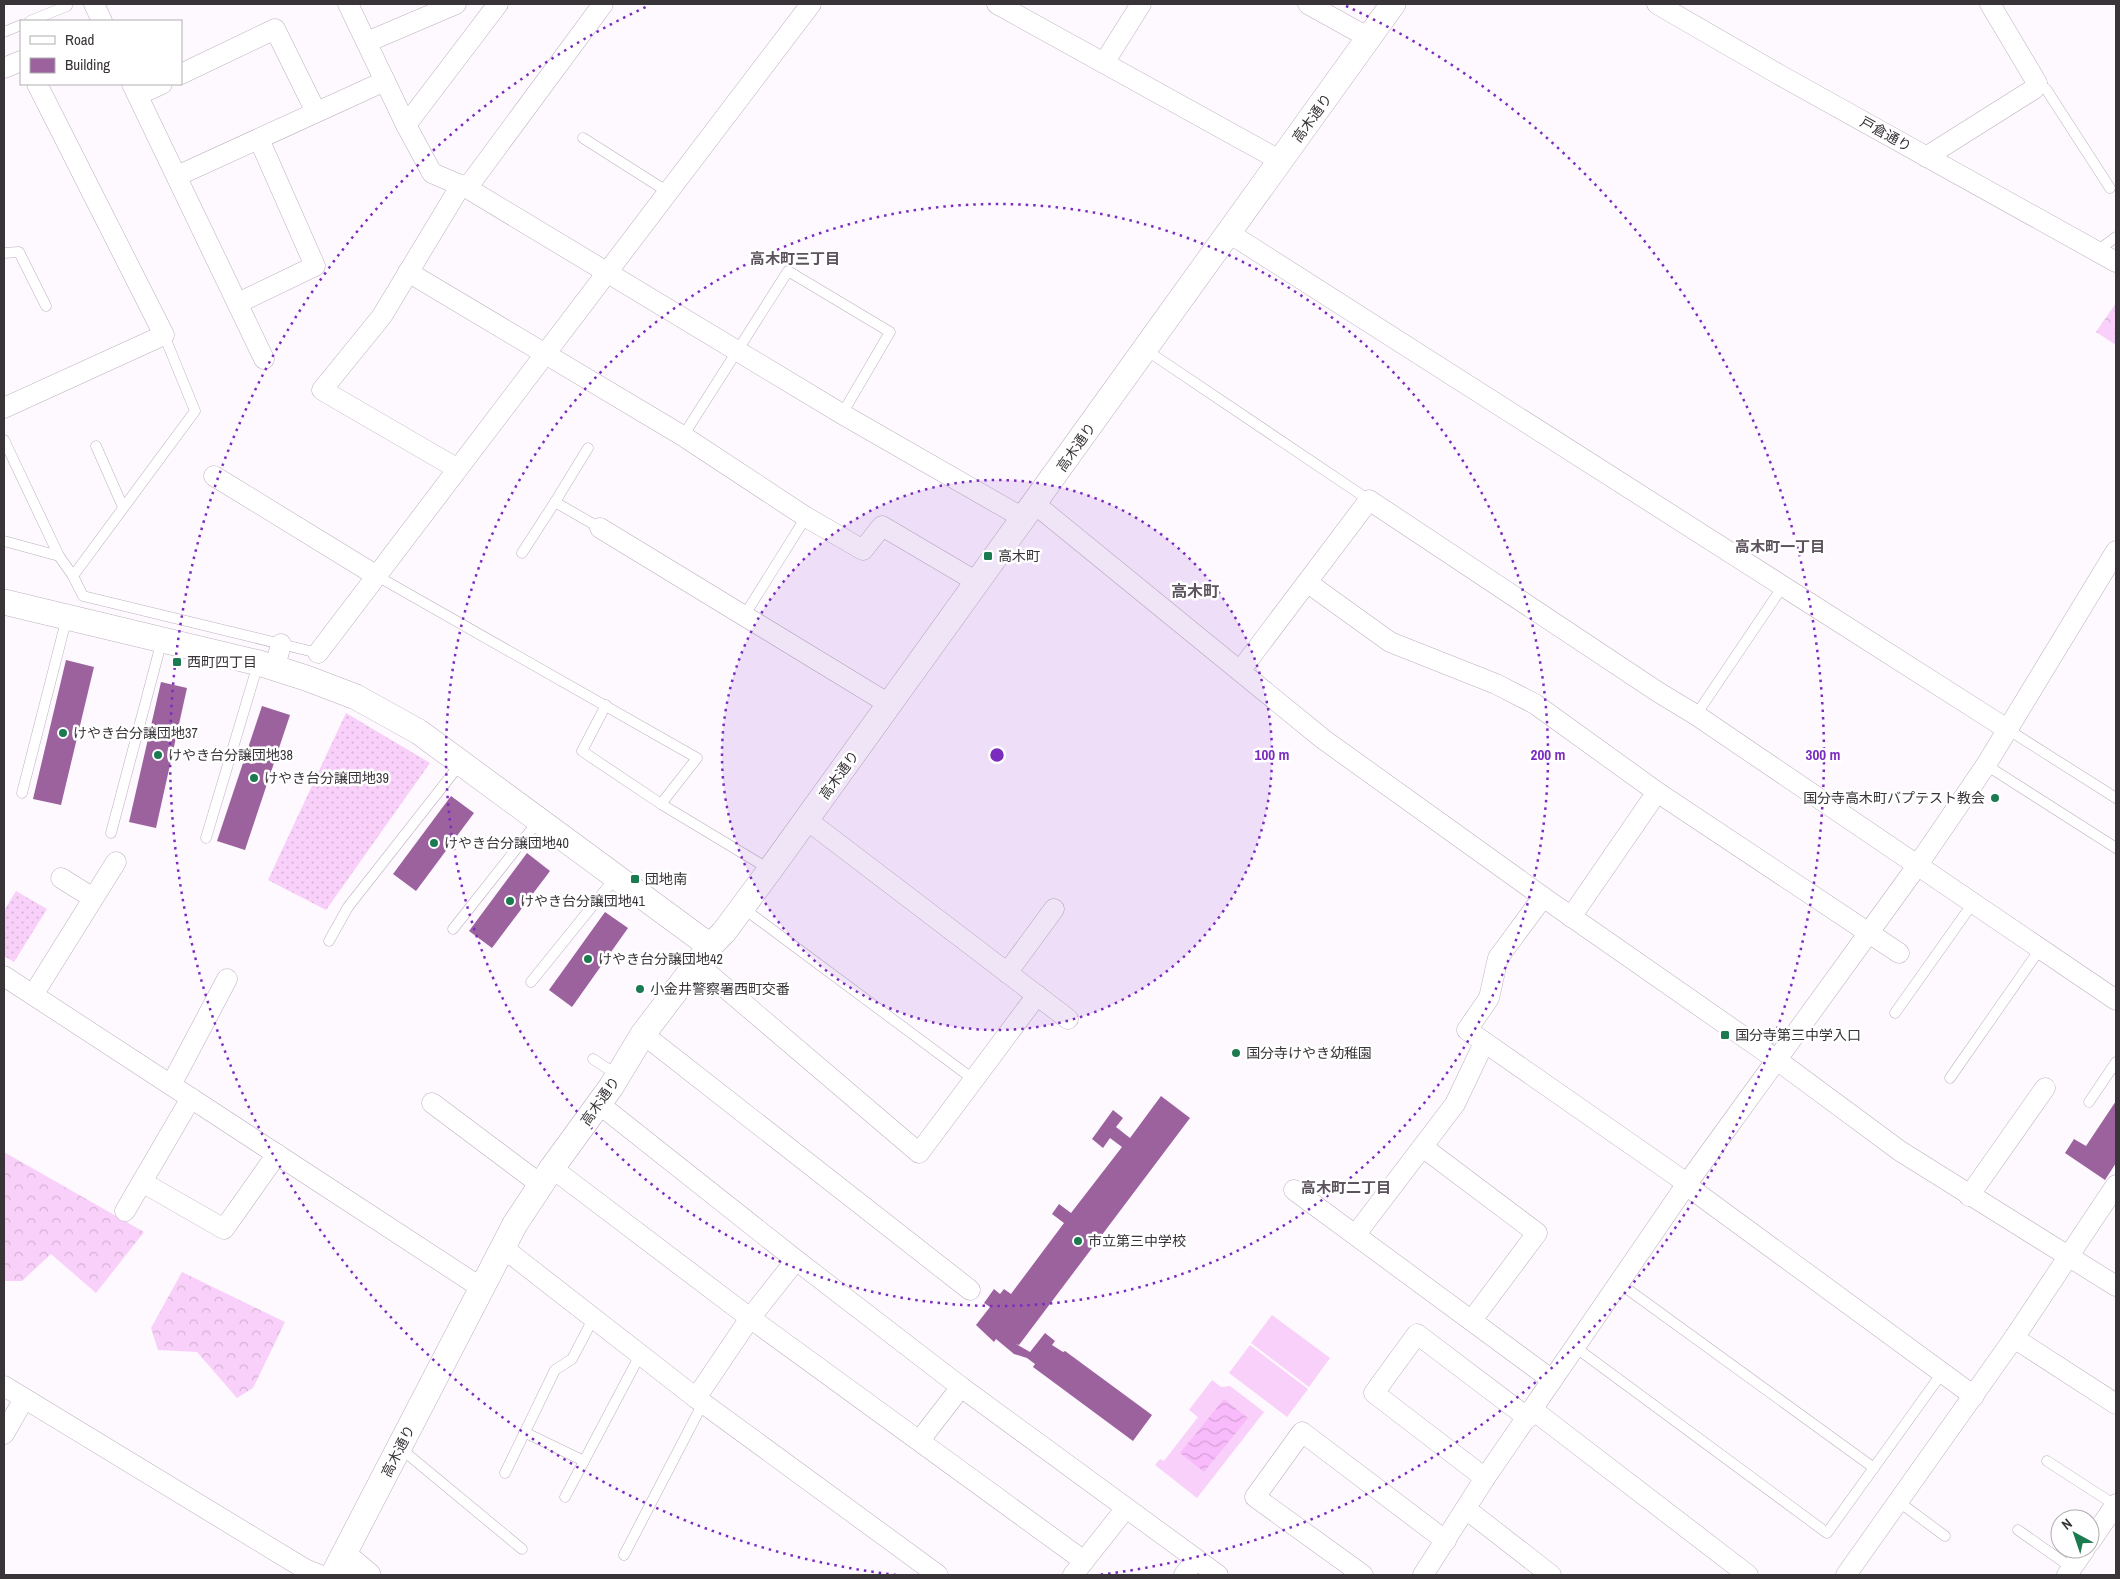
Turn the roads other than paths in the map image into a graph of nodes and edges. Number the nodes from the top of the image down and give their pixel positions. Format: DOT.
graph roads {
  1 [pos="94,4"];
  2 [pos="348,4"];
  3 [pos="456,4"];
  4 [pos="498,4"];
  5 [pos="603,4"];
  6 [pos="810,4"];
  7 [pos="998,4"];
  8 [pos="1141,4"];
  9 [pos="1308,4"];
  10 [pos="1393,4"];
  11 [pos="1657,4"];
  12 [pos="1990,4"];
  13 [pos="67,6"];
  14 [pos="32,20"];
  15 [pos="102,20"];
  16 [pos="20,25"];
  17 [pos="4,32"];
  18 [pos="1369,38"];
  19 [pos="367,42"];
  20 [pos="20,61"];
  21 [pos="1104,63"];
  22 [pos="4,68"];
  23 [pos="182,74"];
  24 [pos="385,81"];
  25 [pos="2038,83"];
  26 [pos="37,85"];
  27 [pos="158,85"];
  28 [pos="135,90"];
  29 [pos="316,112"];
  30 [pos="406,125"];
  31 [pos="583,138"];
  32 [pos="259,139"];
  33 [pos="1926,156"];
  34 [pos="1281,161"];
  35 [pos="177,176"];
  36 [pos="464,186"];
  37 [pos="2110,188"];
  38 [pos="668,192"];
  39 [pos="1229,233"];
  40 [pos="2116,237"];
  41 [pos="2097,251"];
  42 [pos="4,253"];
  43 [pos="2116,262"];
  44 [pos="608,271"];
  45 [pos="408,272"];
  46 [pos="238,303"];
  47 [pos="46,306"];
  48 [pos="164,335"];
  49 [pos="1145,349"];
  50 [pos="738,350"];
  51 [pos="545,354"];
  52 [pos="264,358"];
  53 [pos="4,408"];
  54 [pos="842,414"];
  55 [pos="683,436"];
  56 [pos="4,440"];
  57 [pos="96,446"];
  58 [pos="588,448"];
  59 [pos="458,469"];
  60 [pos="214,476"];
  61 [pos="1368,500"];
  62 [pos="555,502"];
  63 [pos="123,507"];
  64 [pos="1030,512"];
  65 [pos="806,517"];
  66 [pos="600,528"];
  67 [pos="4,541"];
  68 [pos="2116,551"];
  69 [pos="522,553"];
  70 [pos="59,556"];
  71 [pos="73,576"];
  72 [pos="376,576"];
  73 [pos="977,582"];
  74 [pos="1308,584"];
  75 [pos="1783,586"];
  76 [pos="4,602"];
  77 [pos="744,616"];
  78 [pos="68,617"];
  79 [pos="162,640"];
  80 [pos="318,653"];
  81 [pos="271,658"];
  82 [pos="1240,671"];
  83 [pos="889,704"];
  84 [pos="606,705"];
  85 [pos="1696,715"];
  86 [pos="2008,728"];
  87 [pos="462,762"];
  88 [pos="1986,765"];
  89 [pos="1657,792"];
  90 [pos="22,793"];
  91 [pos="2116,798"];
  92 [pos="661,804"];
  93 [pos="539,820"];
  94 [pos="807,820"];
  95 [pos="111,833"];
  96 [pos="206,838"];
  97 [pos="2116,848"];
  98 [pos="116,862"];
  99 [pos="1918,866"];
  100 [pos="770,870"];
  101 [pos="616,877"];
  102 [pos="62,878"];
  103 [pos="1543,897"];
  104 [pos="93,898"];
  105 [pos="1973,903"];
  106 [pos="743,908"];
  107 [pos="1054,909"];
  108 [pos="1571,917"];
  109 [pos="453,929"];
  110 [pos="1870,933"];
  111 [pos="330,941"];
  112 [pos="2040,949"];
  113 [pos="703,954"];
  114 [pos="1899,954"];
  115 [pos="1007,973"];
  116 [pos="4,976"];
  117 [pos="227,979"];
  118 [pos="531,982"];
  119 [pos="33,995"];
  120 [pos="1037,995"];
  121 [pos="2116,1000"];
  122 [pos="1895,1013"];
  123 [pos="1068,1019"];
  124 [pos="643,1034"];
  125 [pos="1484,1044"];
  126 [pos="593,1059"];
  127 [pos="1777,1060"];
  128 [pos="2116,1062"];
  129 [pos="618,1076"];
  130 [pos="1950,1078"];
  131 [pos="973,1079"];
  132 [pos="171,1084"];
  133 [pos="2045,1088"];
  134 [pos="191,1098"];
  135 [pos="2089,1102"];
  136 [pos="432,1103"];
  137 [pos="600,1104"];
  138 [pos="1424,1148"];
  139 [pos="277,1154"];
  140 [pos="546,1176"];
  141 [pos="142,1182"];
  142 [pos="1686,1185"];
  143 [pos="2116,1185"];
  144 [pos="1294,1190"];
  145 [pos="1969,1196"];
  146 [pos="125,1211"];
  147 [pos="1356,1234"];
  148 [pos="502,1247"];
  149 [pos="2069,1258"];
  150 [pos="796,1260"];
  151 [pos="1619,1283"];
  152 [pos="2116,1286"];
  153 [pos="480,1287"];
  154 [pos="970,1290"];
  155 [pos="593,1318"];
  156 [pos="750,1318"];
  157 [pos="1472,1320"];
  158 [pos="2014,1338"];
  159 [pos="1575,1347"];
  160 [pos="640,1355"];
  161 [pos="1942,1373"];
  162 [pos="1552,1380"];
  163 [pos="4,1386"];
  164 [pos="961,1387"];
  165 [pos="1974,1396"];
  166 [pos="24,1399"];
  167 [pos="699,1400"];
  168 [pos="2116,1404"];
  169 [pos="1530,1414"];
  170 [pos="524,1432"];
  171 [pos="4,1434"];
  172 [pos="920,1440"];
  173 [pos="400,1448"];
  174 [pos="584,1461"];
  175 [pos="2047,1461"];
  176 [pos="1874,1468"];
  177 [pos="505,1473"];
  178 [pos="1485,1478"];
  179 [pos="565,1497"];
  180 [pos="1899,1502"];
  181 [pos="2116,1504"];
  182 [pos="1126,1508"];
  183 [pos="1466,1509"];
  184 [pos="2100,1527"];
  185 [pos="2018,1530"];
  186 [pos="1945,1536"];
  187 [pos="1446,1541"];
  188 [pos="522,1549"];
  189 [pos="624,1555"];
  190 [pos="1196,1559"];
  191 [pos="2078,1559"];
  192 [pos="339,1565"];
  193 [pos="1078,1568"];
  194 [pos="2069,1572"];
  195 [pos="320,1575"];
  196 [pos="368,1575"];
  197 [pos="938,1575"];
  198 [pos="1184,1575"];
  199 [pos="1218,1575"];
  200 [pos="1362,1575"];
  201 [pos="1423,1575"];
  202 [pos="1551,1575"];
  203 [pos="1748,1575"];
  204 [pos="1846,1575"];
  1 -- 15 [label="street"];
  2 -- 19 [label="street"];
  3 -- 19 [label="street"];
  4 -- 30 [label="street"];
  5 -- 36 [label="street"];
  6 -- 38 [label="street"];
  7 -- 21 [label="street"];
  8 -- 21 [label="street"];
  9 -- 18 [label="street"];
  10 -- 18 [label="street, 高木通り"];
  11 -- 33 [label="street, 戸倉通り"];
  12 -- 25 [label="street"];
  13 -- 14 [label="lane"];
  16 -- 17 [label="lane"];
  18 -- 34 [label="street, 高木通り"];
  19 -- 24 [label="street"];
  20 -- 22 [label="street"];
  21 -- 34 [label="street"];
  23 -- 29 [label="street"];
  24 -- 29 [label="street"];
  24 -- 30 [label="street"];
  25 -- 33 [label="street"];
  25 -- 37 [label="lane"];
  26 -- 48 [label="street"];
  27 -- 28 [label="street"];
  28 -- 35 [label="street"];
  29 -- 32 [label="street"];
  30 -- 36 [label="street"];
  31 -- 38 [label="lane"];
  32 -- 35 [label="street"];
  32 -- 46 [label="street"];
  33 -- 41 [label="street, 戸倉通り"];
  34 -- 39 [label="street, 高木通り"];
  35 -- 46 [label="street"];
  36 -- 44 [label="street"];
  36 -- 45 [label="street"];
  38 -- 44 [label="street"];
  39 -- 49 [label="street, 高木通り"];
  39 -- 75 [label="street"];
  40 -- 41 [label="lane"];
  41 -- 43 [label="street, 戸倉通り"];
  42 -- 47 [label="lane"];
  44 -- 50 [label="street"];
  44 -- 51 [label="street"];
  45 -- 51 [label="street"];
  45 -- 59 [label="street"];
  46 -- 52 [label="street"];
  48 -- 53 [label="street"];
  48 -- 63 [label="lane"];
  49 -- 61 [label="lane"];
  49 -- 64 [label="street, 高木通り"];
  50 -- 54 [label="street"];
  50 -- 54 [label="lane"];
  50 -- 55 [label="lane"];
  51 -- 55 [label="street"];
  51 -- 59 [label="street"];
  54 -- 64 [label="street"];
  55 -- 65 [label="street"];
  56 -- 70 [label="lane"];
  57 -- 63 [label="lane"];
  58 -- 62 [label="lane"];
  59 -- 72 [label="street"];
  60 -- 72 [label="street"];
  61 -- 74 [label="street"];
  61 -- 85 [label="street"];
  62 -- 66 [label="lane"];
  62 -- 69 [label="lane"];
  63 -- 71 [label="lane"];
  64 -- 73 [label="street, 高木通り"];
  64 -- 82 [label="street"];
  65 -- 73 [label="street"];
  65 -- 77 [label="lane"];
  66 -- 77 [label="street"];
  67 -- 70 [label="lane"];
  68 -- 86 [label="street"];
  70 -- 71 [label="lane"];
  71 -- 81 [label="lane"];
  72 -- 80 [label="street"];
  72 -- 84 [label="lane"];
  73 -- 83 [label="street, 高木通り"];
  74 -- 82 [label="street"];
  74 -- 89 [label="street"];
  75 -- 85 [label="lane"];
  75 -- 86 [label="street"];
  76 -- 78 [label="street"];
  77 -- 83 [label="street"];
  78 -- 79 [label="street"];
  78 -- 90 [label="lane"];
  79 -- 81 [label="street"];
  79 -- 95 [label="lane"];
  80 -- 81 [label="lane"];
  81 -- 87 [label="street"];
  81 -- 96 [label="lane"];
  82 -- 103 [label="street"];
  83 -- 94 [label="street, 高木通り"];
  84 -- 92 [label="lane"];
  84 -- 92 [label="lane"];
  85 -- 99 [label="street"];
  86 -- 88 [label="street"];
  86 -- 91 [label="lane"];
  87 -- 93 [label="street"];
  87 -- 111 [label="lane"];
  88 -- 97 [label="lane"];
  88 -- 99 [label="street"];
  89 -- 108 [label="street"];
  89 -- 110 [label="street"];
  92 -- 100 [label="lane"];
  93 -- 101 [label="street"];
  93 -- 109 [label="lane"];
  94 -- 100 [label="street, 高木通り"];
  94 -- 115 [label="street"];
  98 -- 104 [label="street"];
  99 -- 105 [label="street"];
  99 -- 110 [label="street"];
  100 -- 106 [label="street, 高木通り"];
  101 -- 113 [label="street"];
  101 -- 118 [label="lane"];
  102 -- 104 [label="street"];
  103 -- 108 [label="street"];
  103 -- 125 [label="street"];
  104 -- 119 [label="street"];
  105 -- 112 [label="street"];
  105 -- 122 [label="lane"];
  106 -- 113 [label="street, 高木通り"];
  106 -- 131 [label="lane"];
  107 -- 115 [label="street"];
  108 -- 127 [label="street"];
  110 -- 114 [label="street"];
  110 -- 127 [label="street"];
  112 -- 121 [label="street"];
  112 -- 130 [label="lane"];
  113 -- 124 [label="street, 高木通り"];
  113 -- 131 [label="street"];
  115 -- 120 [label="street"];
  116 -- 119 [label="street"];
  117 -- 132 [label="street"];
  119 -- 132 [label="street"];
  120 -- 123 [label="street"];
  120 -- 131 [label="street"];
  124 -- 129 [label="street, 高木通り"];
  124 -- 154 [label="street"];
  125 -- 138 [label="street"];
  125 -- 142 [label="street"];
  126 -- 129 [label="lane"];
  127 -- 142 [label="street"];
  127 -- 145 [label="street"];
  128 -- 135 [label="lane"];
  129 -- 137 [label="street, 高木通り"];
  132 -- 134 [label="street"];
  133 -- 145 [label="street"];
  134 -- 139 [label="street"];
  134 -- 141 [label="street"];
  136 -- 140 [label="street"];
  137 -- 140 [label="street, 高木通り"];
  137 -- 150 [label="street"];
  138 -- 147 [label="street"];
  138 -- 157 [label="street"];
  139 -- 141 [label="street"];
  139 -- 153 [label="street"];
  140 -- 148 [label="street, 高木通り"];
  140 -- 156 [label="street"];
  141 -- 146 [label="street"];
  142 -- 151 [label="street"];
  142 -- 161 [label="street"];
  143 -- 149 [label="street"];
  144 -- 147 [label="street"];
  145 -- 149 [label="street"];
  147 -- 157 [label="street"];
  148 -- 153 [label="street, 高木通り"];
  148 -- 155 [label="street"];
  149 -- 152 [label="street"];
  149 -- 158 [label="street"];
  150 -- 156 [label="street"];
  150 -- 164 [label="street"];
  151 -- 159 [label="street"];
  151 -- 176 [label="lane"];
  153 -- 173 [label="street, 高木通り"];
  155 -- 160 [label="street"];
  155 -- 170 [label="lane"];
  156 -- 167 [label="street"];
  156 -- 172 [label="street"];
  157 -- 162 [label="street"];
  158 -- 165 [label="street"];
  158 -- 168 [label="street"];
  159 -- 162 [label="street"];
  159 -- 176 [label="lane"];
  160 -- 167 [label="street"];
  160 -- 174 [label="lane"];
  161 -- 165 [label="street"];
  161 -- 176 [label="lane"];
  162 -- 169 [label="street"];
  163 -- 166 [label="street"];
  164 -- 172 [label="street"];
  164 -- 182 [label="street"];
  165 -- 180 [label="street"];
  166 -- 171 [label="street"];
  166 -- 195 [label="street"];
  167 -- 189 [label="lane"];
  167 -- 197 [label="street"];
  169 -- 178 [label="street"];
  169 -- 178 [label="street"];
  169 -- 203 [label="street"];
  170 -- 174 [label="lane"];
  170 -- 177 [label="lane"];
  172 -- 193 [label="street"];
  173 -- 188 [label="lane"];
  173 -- 192 [label="street, 高木通り"];
  174 -- 179 [label="lane"];
  175 -- 181 [label="lane"];
  178 -- 183 [label="street"];
  180 -- 186 [label="lane"];
  180 -- 204 [label="street"];
  181 -- 184 [label="street"];
  182 -- 190 [label="street"];
  182 -- 193 [label="street"];
  183 -- 187 [label="street"];
  183 -- 202 [label="street"];
  185 -- 194 [label="lane"];
  187 -- 200 [label="street"];
  187 -- 201 [label="street"];
  190 -- 198 [label="street"];
  190 -- 199 [label="street"];
  191 -- 194 [label="street"];
  192 -- 196 [label="street"];
}
